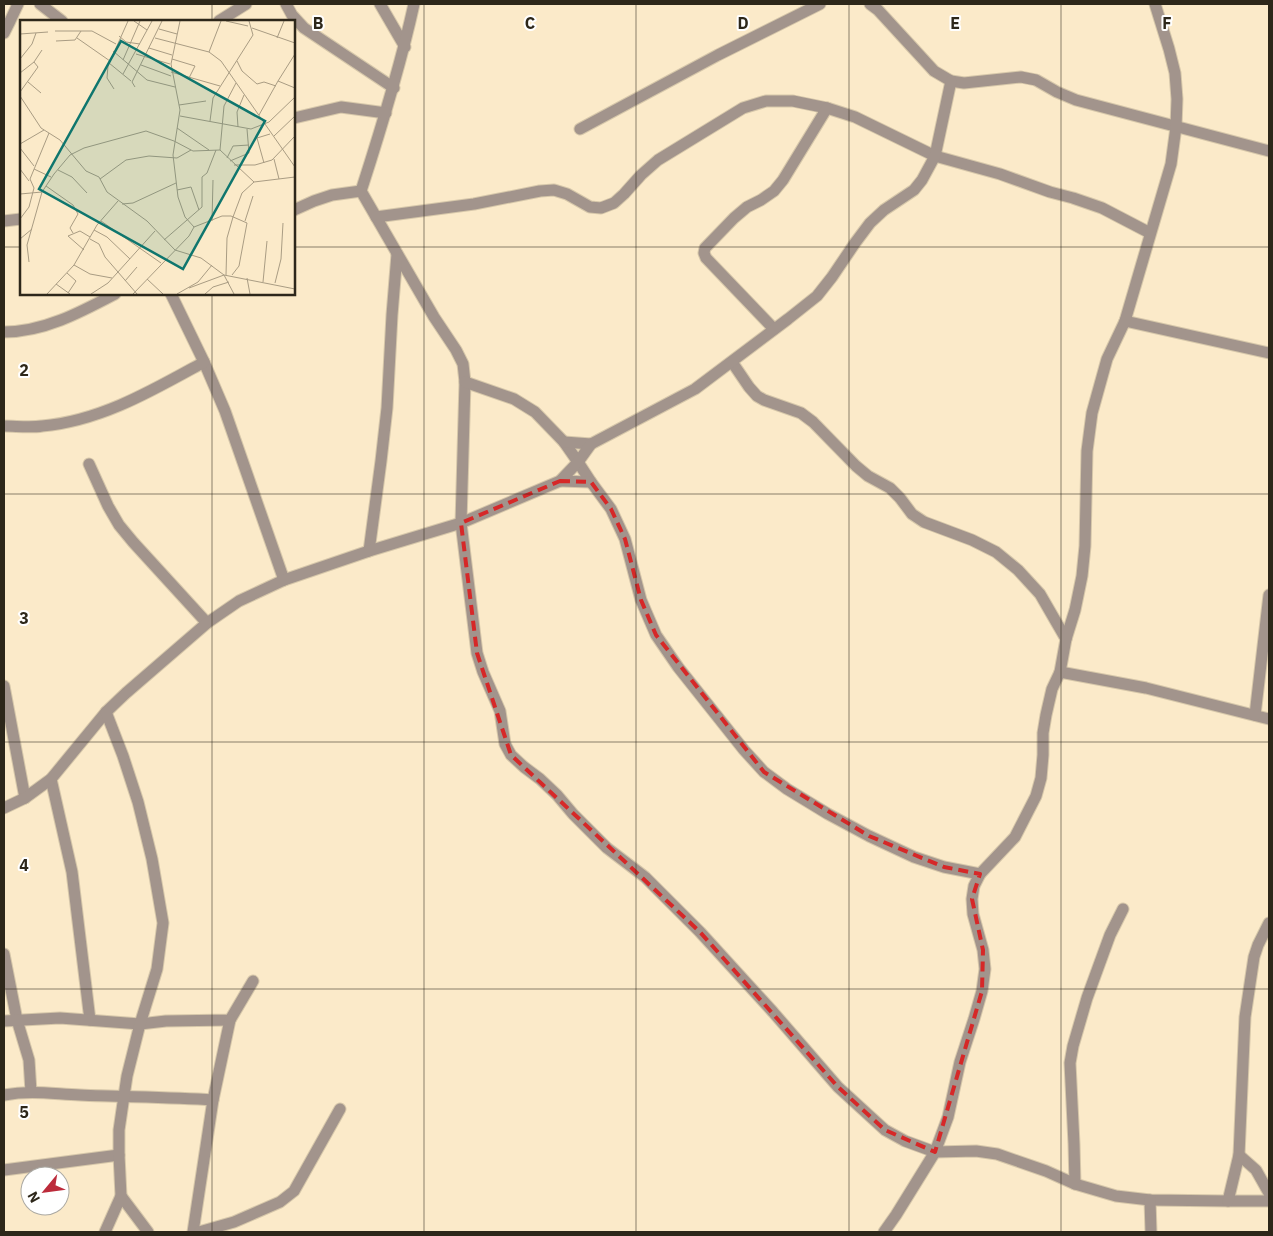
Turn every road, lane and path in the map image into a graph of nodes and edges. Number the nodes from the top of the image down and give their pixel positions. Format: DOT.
graph roads {
  1 [pos="18,4"];
  2 [pos="40,4"];
  3 [pos="246,4"];
  4 [pos="286,4"];
  5 [pos="380,4"];
  6 [pos="414,4"];
  7 [pos="820,4"];
  8 [pos="870,4"];
  9 [pos="1155,4"];
  10 [pos="61,20"];
  11 [pos="222,20"];
  12 [pos="4,33"];
  13 [pos="405,47"];
  14 [pos="951,81"];
  15 [pos="394,88"];
  16 [pos="827,108"];
  17 [pos="386,113"];
  18 [pos="295,118"];
  19 [pos="1176,127"];
  20 [pos="580,129"];
  21 [pos="1269,151"];
  22 [pos="935,156"];
  23 [pos="361,191"];
  24 [pos="295,210"];
  25 [pos="376,217"];
  26 [pos="20,219"];
  27 [pos="4,221"];
  28 [pos="1150,233"];
  29 [pos="397,254"];
  30 [pos="114,295"];
  31 [pos="171,295"];
  32 [pos="1124,321"];
  33 [pos="774,329"];
  34 [pos="4,332"];
  35 [pos="1269,353"];
  36 [pos="204,362"];
  37 [pos="732,362"];
  38 [pos="465,382"];
  39 [pos="4,426"];
  40 [pos="564,442"];
  41 [pos="591,444"];
  42 [pos="578,462"];
  43 [pos="89,464"];
  44 [pos="560,480"];
  45 [pos="591,482"];
  46 [pos="461,523"];
  47 [pos="369,551"];
  48 [pos="284,580"];
  49 [pos="1269,595"];
  50 [pos="207,623"];
  51 [pos="1066,640"];
  52 [pos="1060,672"];
  53 [pos="4,686"];
  54 [pos="106,712"];
  55 [pos="1255,715"];
  56 [pos="1269,719"];
  57 [pos="51,779"];
  58 [pos="25,798"];
  59 [pos="4,808"];
  60 [pos="980,874"];
  61 [pos="1123,909"];
  62 [pos="1269,924"];
  63 [pos="4,954"];
  64 [pos="253,981"];
  65 [pos="17,1020"];
  66 [pos="90,1020"];
  67 [pos="230,1020"];
  68 [pos="4,1021"];
  69 [pos="140,1024"];
  70 [pos="31,1092"];
  71 [pos="4,1095"];
  72 [pos="124,1096"];
  73 [pos="213,1100"];
  74 [pos="340,1109"];
  75 [pos="935,1152"];
  76 [pos="119,1155"];
  77 [pos="1239,1155"];
  78 [pos="4,1170"];
  79 [pos="1075,1184"];
  80 [pos="1269,1193"];
  81 [pos="121,1196"];
  82 [pos="1150,1200"];
  83 [pos="1228,1201"];
  84 [pos="1269,1201"];
  85 [pos="105,1232"];
  86 [pos="148,1232"];
  87 [pos="193,1232"];
  88 [pos="199,1232"];
  89 [pos="884,1232"];
  90 [pos="1151,1232"];
  1 -- 12 [label="street"];
  2 -- 10 [label="street"];
  3 -- 11 [label="street"];
  4 -- 15 [label="street"];
  5 -- 13 [label="street"];
  6 -- 13 [label="street"];
  7 -- 20 [label="street"];
  8 -- 14 [label="street"];
  9 -- 19 [label="street"];
  13 -- 15 [label="street"];
  14 -- 19 [label="street"];
  14 -- 22 [label="street"];
  15 -- 17 [label="street"];
  16 -- 22 [label="street"];
  16 -- 25 [label="street"];
  16 -- 33 [label="street"];
  17 -- 18 [label="street"];
  17 -- 23 [label="street"];
  19 -- 21 [label="street"];
  19 -- 28 [label="street"];
  22 -- 28 [label="street"];
  22 -- 33 [label="street"];
  23 -- 24 [label="street"];
  23 -- 25 [label="street"];
  25 -- 29 [label="street"];
  26 -- 27 [label="street"];
  28 -- 32 [label="street"];
  29 -- 38 [label="street"];
  29 -- 47 [label="street"];
  30 -- 34 [label="street"];
  31 -- 36 [label="street"];
  32 -- 35 [label="street"];
  32 -- 51 [label="street"];
  33 -- 37 [label="street"];
  36 -- 39 [label="street"];
  36 -- 48 [label="street"];
  37 -- 41 [label="street"];
  37 -- 51 [label="street"];
  38 -- 40 [label="street"];
  38 -- 46 [label="street"];
  40 -- 41 [label="street"];
  40 -- 42 [label="street"];
  41 -- 42 [label="street"];
  42 -- 44 [label="street"];
  42 -- 45 [label="street"];
  43 -- 50 [label="street"];
  44 -- 45 [label="street"];
  44 -- 46 [label="street"];
  45 -- 60 [label="street"];
  46 -- 47 [label="street"];
  46 -- 75 [label="street"];
  47 -- 48 [label="street"];
  48 -- 50 [label="street"];
  49 -- 55 [label="street"];
  50 -- 54 [label="street"];
  51 -- 52 [label="street"];
  52 -- 55 [label="street"];
  52 -- 60 [label="street"];
  53 -- 58 [label="street"];
  54 -- 57 [label="street"];
  54 -- 69 [label="street"];
  55 -- 56 [label="street"];
  57 -- 58 [label="street"];
  57 -- 66 [label="street"];
  58 -- 59 [label="street"];
  60 -- 75 [label="street"];
  61 -- 79 [label="street"];
  62 -- 77 [label="street"];
  63 -- 65 [label="street"];
  64 -- 67 [label="street"];
  65 -- 66 [label="street"];
  65 -- 68 [label="street"];
  65 -- 70 [label="street"];
  66 -- 69 [label="street"];
  67 -- 69 [label="street"];
  67 -- 73 [label="street"];
  69 -- 72 [label="street"];
  70 -- 71 [label="street"];
  70 -- 72 [label="street"];
  72 -- 73 [label="street"];
  72 -- 76 [label="street"];
  73 -- 87 [label="street"];
  74 -- 88 [label="street"];
  75 -- 79 [label="street"];
  75 -- 89 [label="street"];
  76 -- 78 [label="street"];
  76 -- 81 [label="street"];
  77 -- 80 [label="street"];
  77 -- 83 [label="street"];
  79 -- 82 [label="street"];
  81 -- 85 [label="street"];
  81 -- 86 [label="street"];
  82 -- 83 [label="street"];
  82 -- 90 [label="street"];
  83 -- 84 [label="street"];
}
